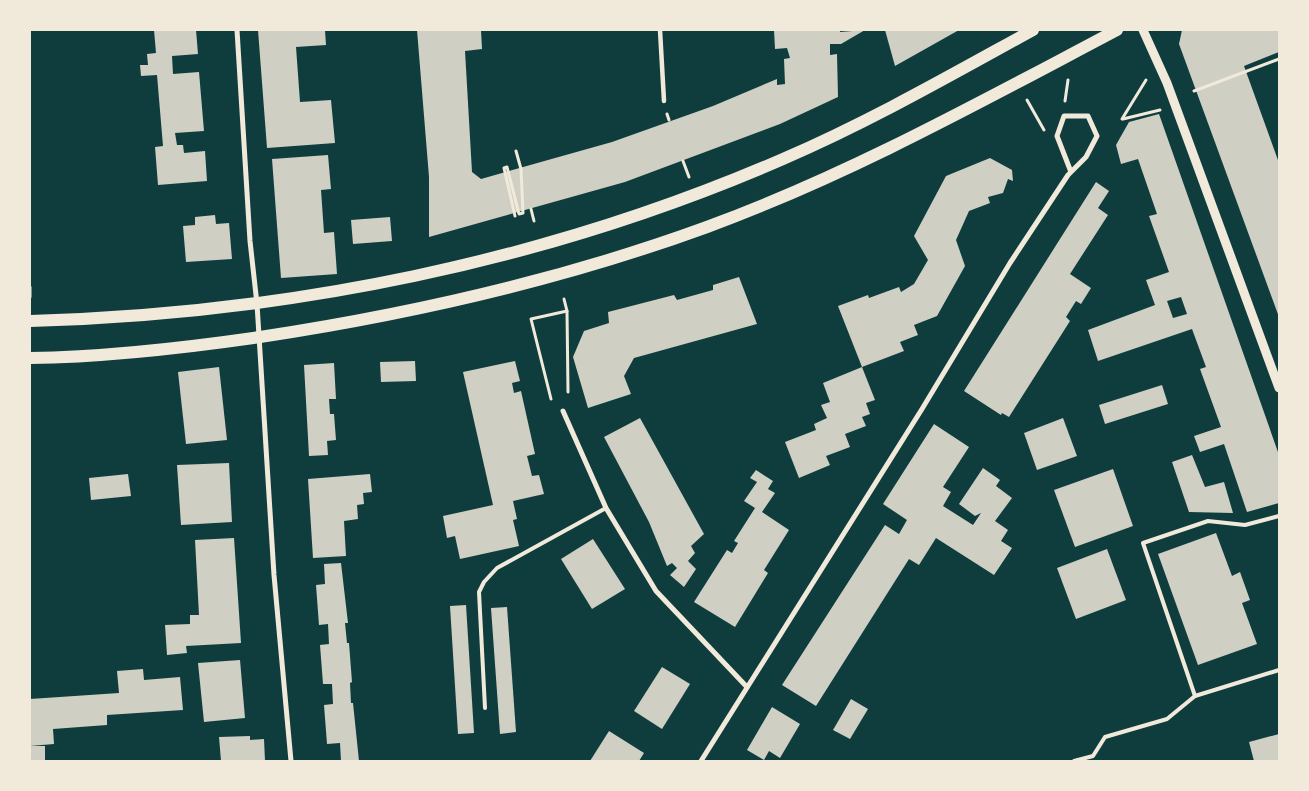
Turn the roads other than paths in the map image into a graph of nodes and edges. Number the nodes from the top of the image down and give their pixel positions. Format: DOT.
graph roads {
  1 [pos="237,30"];
  2 [pos="660,30"];
  3 [pos="1033,30"];
  4 [pos="1117,30"];
  5 [pos="1143,30"];
  6 [pos="664,101"];
  7 [pos="1071,172"];
  8 [pos="258,304"];
  9 [pos="30,322"];
  10 [pos="260,336"];
  11 [pos="30,358"];
  12 [pos="1279,388"];
  13 [pos="563,411"];
  14 [pos="606,508"];
  15 [pos="1279,516"];
  16 [pos="1279,670"];
  17 [pos="746,686"];
  18 [pos="1195,696"];
  19 [pos="485,708"];
  20 [pos="290,761"];
  21 [pos="701,761"];
  22 [pos="1074,761"];
  1 -- 8 [label="street"];
  2 -- 6 [label="street"];
  3 -- 8 [label="main road"];
  4 -- 10 [label="main road"];
  5 -- 12 [label="street"];
  7 -- 7 [label="street"];
  7 -- 17 [label="street"];
  8 -- 9 [label="main road"];
  8 -- 10 [label="street"];
  10 -- 11 [label="main road"];
  10 -- 20 [label="street"];
  13 -- 14 [label="street"];
  14 -- 17 [label="street"];
  14 -- 19 [label="lane"];
  15 -- 18 [label="lane"];
  16 -- 18 [label="lane"];
  17 -- 21 [label="street"];
  18 -- 22 [label="lane"];
}
